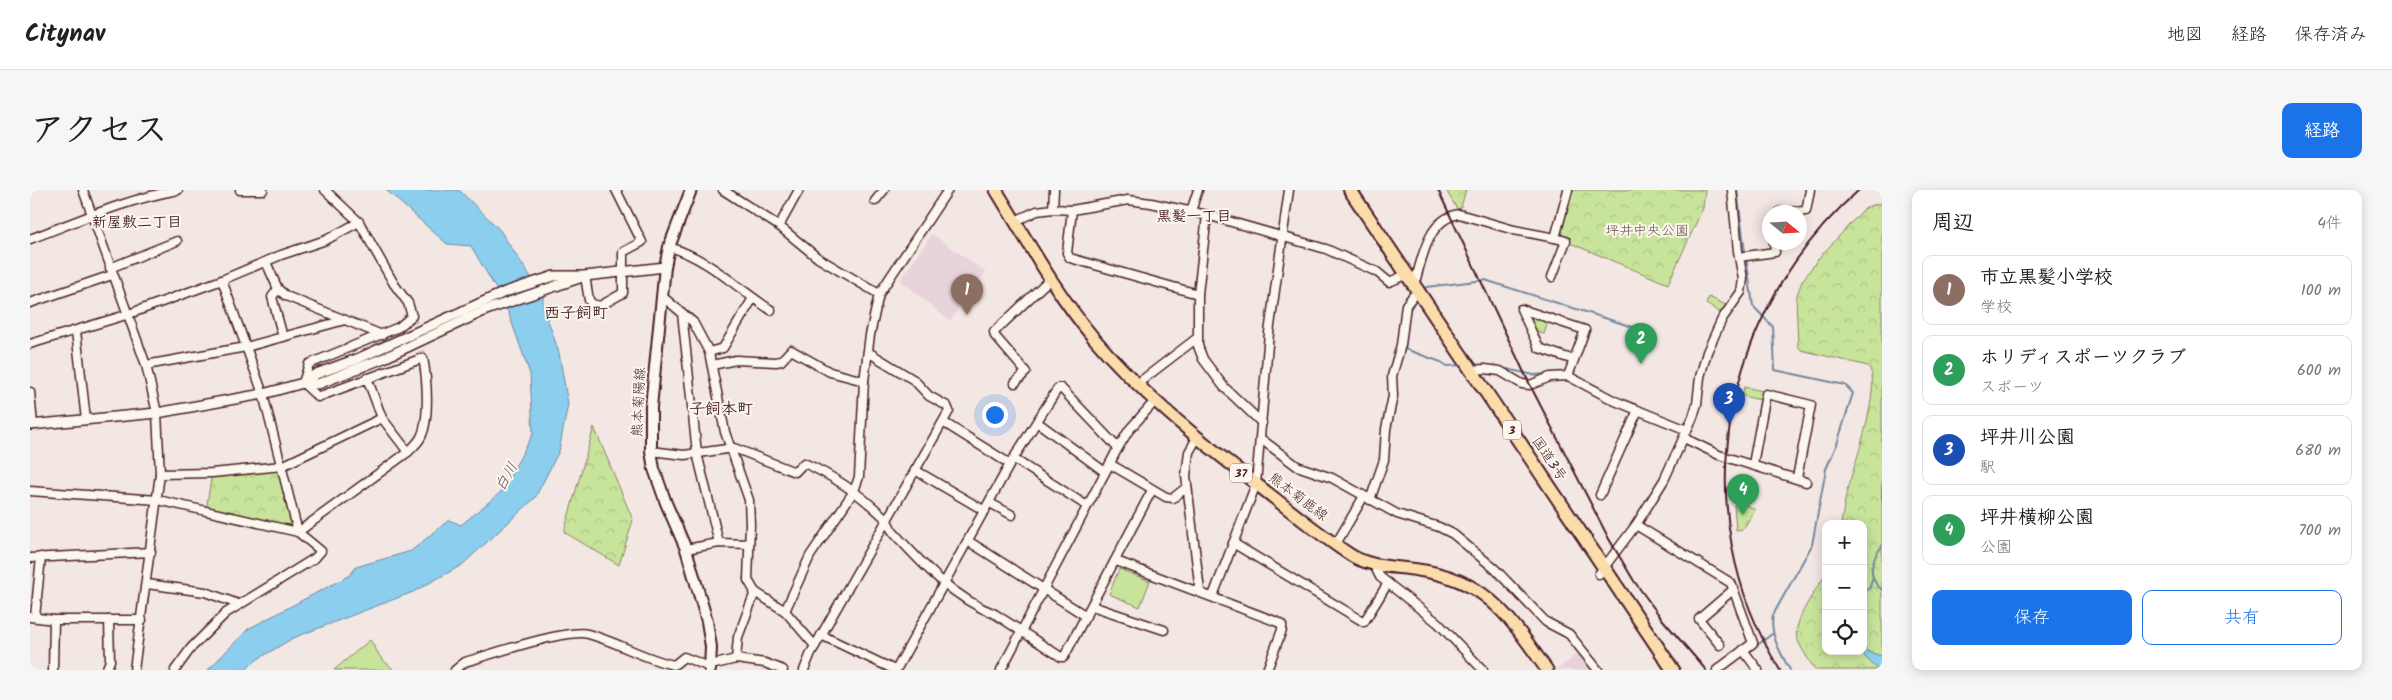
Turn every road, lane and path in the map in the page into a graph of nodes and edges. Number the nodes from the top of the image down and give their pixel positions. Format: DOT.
graph roads {
  1 [pos="83,190"];
  2 [pos="178,190"];
  3 [pos="240,190"];
  4 [pos="263,190"];
  5 [pos="326,190"];
  6 [pos="616,190"];
  7 [pos="691,190"];
  8 [pos="723,190"];
  9 [pos="799,190"];
  10 [pos="884,190"];
  11 [pos="948,190"];
  12 [pos="996,190"];
  13 [pos="1054,190"];
  14 [pos="1198,190"];
  15 [pos="1289,190"];
  16 [pos="1342,190"];
  17 [pos="1350,190"];
  18 [pos="1568,190"];
  19 [pos="1732,190"];
  20 [pos="1810,190"];
  21 [pos="160,192"];
  22 [pos="875,201"];
  23 [pos="1807,206"];
  24 [pos="1053,209"];
  25 [pos="1072,210"];
  26 [pos="1191,211"];
  27 [pos="1207,215"];
  28 [pos="92,216"];
  29 [pos="359,222"];
  30 [pos="1015,222"];
  31 [pos="779,226"];
  32 [pos="1282,236"];
  33 [pos="1555,238"];
  34 [pos="30,240"];
  35 [pos="177,240"];
  36 [pos="669,247"];
  37 [pos="1775,250"];
  38 [pos="1742,256"];
  39 [pos="266,262"];
  40 [pos="665,266"];
  41 [pos="111,271"];
  42 [pos="624,271"];
  43 [pos="585,276"];
  44 [pos="1401,277"];
  45 [pos="1552,277"];
  46 [pos="1052,278"];
  47 [pos="222,280"];
  48 [pos="278,289"];
  49 [pos="1414,291"];
  50 [pos="879,294"];
  51 [pos="1198,294"];
  52 [pos="663,297"];
  53 [pos="753,298"];
  54 [pos="30,303"];
  55 [pos="771,310"];
  56 [pos="682,314"];
  57 [pos="126,315"];
  58 [pos="345,320"];
  59 [pos="76,330"];
  60 [pos="382,335"];
  61 [pos="283,338"];
  62 [pos="1197,338"];
  63 [pos="30,344"];
  64 [pos="246,348"];
  65 [pos="709,352"];
  66 [pos="868,352"];
  67 [pos="1574,360"];
  68 [pos="146,365"];
  69 [pos="712,365"];
  70 [pos="1472,370"];
  71 [pos="1569,374"];
  72 [pos="367,378"];
  73 [pos="864,381"];
  74 [pos="303,383"];
  75 [pos="1015,383"];
  76 [pos="1137,384"];
  77 [pos="30,392"];
  78 [pos="263,394"];
  79 [pos="1155,401"];
  80 [pos="1638,410"];
  81 [pos="157,413"];
  82 [pos="382,418"];
  83 [pos="86,420"];
  84 [pos="943,422"];
  85 [pos="1037,422"];
  86 [pos="1262,422"];
  87 [pos="32,425"];
  88 [pos="1686,434"];
  89 [pos="1197,438"];
  90 [pos="1261,439"];
  91 [pos="730,448"];
  92 [pos="1118,448"];
  93 [pos="651,451"];
  94 [pos="408,452"];
  95 [pos="697,453"];
  96 [pos="1012,462"];
  97 [pos="1110,464"];
  98 [pos="1753,464"];
  99 [pos="282,466"];
  100 [pos="915,470"];
  101 [pos="1105,472"];
  102 [pos="160,474"];
  103 [pos="1797,478"];
  104 [pos="1806,482"];
  105 [pos="1256,484"];
  106 [pos="1187,487"];
  107 [pos="1152,490"];
  108 [pos="30,491"];
  109 [pos="854,491"];
  110 [pos="1600,495"];
  111 [pos="1367,498"];
  112 [pos="158,500"];
  113 [pos="990,503"];
  114 [pos="1087,506"];
  115 [pos="985,511"];
  116 [pos="1012,516"];
  117 [pos="886,519"];
  118 [pos="1636,525"];
  119 [pos="298,532"];
  120 [pos="968,541"];
  121 [pos="719,543"];
  122 [pos="1233,543"];
  123 [pos="750,544"];
  124 [pos="1336,544"];
  125 [pos="686,549"];
  126 [pos="151,552"];
  127 [pos="41,557"];
  128 [pos="30,558"];
  129 [pos="1116,561"];
  130 [pos="1374,565"];
  131 [pos="1601,570"];
  132 [pos="944,583"];
  133 [pos="1388,583"];
  134 [pos="147,584"];
  135 [pos="1044,589"];
  136 [pos="1734,589"];
  137 [pos="1200,591"];
  138 [pos="755,592"];
  139 [pos="1213,596"];
  140 [pos="238,604"];
  141 [pos="1092,606"];
  142 [pos="785,611"];
  143 [pos="1086,616"];
  144 [pos="32,617"];
  145 [pos="54,620"];
  146 [pos="110,620"];
  147 [pos="142,620"];
  148 [pos="1164,630"];
  149 [pos="1022,632"];
  150 [pos="822,635"];
  151 [pos="1720,645"];
  152 [pos="815,646"];
  153 [pos="1743,650"];
  154 [pos="736,659"];
  155 [pos="674,668"];
  156 [pos="710,668"];
  157 [pos="1544,669"];
  158 [pos="53,670"];
  159 [pos="106,670"];
  160 [pos="134,670"];
  161 [pos="175,670"];
  162 [pos="455,670"];
  163 [pos="783,670"];
  164 [pos="804,670"];
  165 [pos="895,670"];
  166 [pos="1001,670"];
  167 [pos="1267,670"];
  168 [pos="1483,670"];
  169 [pos="1598,670"];
  170 [pos="1663,670"];
  171 [pos="1673,670"];
  172 [pos="1717,670"];
  173 [pos="1758,670"];
  1 -- 28 [label="street"];
  2 -- 21 [label="street"];
  3 -- 4 [label="street"];
  5 -- 29 [label="street"];
  6 -- 42 [label="street"];
  7 -- 36 [label="main road, 熊本菊陽線"];
  8 -- 31 [label="street"];
  9 -- 31 [label="street"];
  10 -- 22 [label="street"];
  11 -- 50 [label="street"];
  12 -- 30 [label="main road, 熊本菊鹿線 / 37"];
  13 -- 24 [label="street"];
  14 -- 26 [label="street"];
  15 -- 32 [label="street"];
  16 -- 44 [label="highway, 国道3号 / 3"];
  17 -- 49 [label="highway, 国道3号 / 3"];
  18 -- 33 [label="street"];
  19 -- 38 [label="street"];
  20 -- 23 [label="street"];
  21 -- 28 [label="street"];
  24 -- 25 [label="street"];
  24 -- 30 [label="street"];
  25 -- 26 [label="street"];
  25 -- 51 [label="street"];
  26 -- 27 [label="street"];
  27 -- 32 [label="street"];
  27 -- 51 [label="street"];
  28 -- 34 [label="street"];
  28 -- 41 [label="street"];
  29 -- 39 [label="street"];
  29 -- 60 [label="street"];
  30 -- 46 [label="main road, 熊本菊鹿線 / 37"];
  31 -- 50 [label="street"];
  32 -- 44 [label="street"];
  32 -- 86 [label="street"];
  33 -- 45 [label="street"];
  33 -- 49 [label="street"];
  35 -- 41 [label="street"];
  36 -- 40 [label="main road, 熊本菊陽線"];
  36 -- 53 [label="street"];
  37 -- 38 [label="street"];
  38 -- 88 [label="street"];
  39 -- 47 [label="street"];
  39 -- 48 [label="street"];
  40 -- 42 [label="street"];
  40 -- 52 [label="main road, 熊本菊陽線"];
  41 -- 54 [label="street"];
  41 -- 57 [label="street"];
  42 -- 43 [label="street"];
  42 -- 43 [label="street"];
  43 -- 74 [label="street"];
  43 -- 74 [label="street"];
  44 -- 49 [label="highway, 国道3号 / 3"];
  46 -- 75 [label="street"];
  46 -- 76 [label="main road, 熊本菊鹿線 / 37"];
  47 -- 57 [label="street"];
  47 -- 64 [label="street"];
  48 -- 58 [label="street"];
  48 -- 61 [label="street"];
  49 -- 70 [label="highway, 国道3号 / 3"];
  49 -- 111 [label="street"];
  49 -- 131 [label="highway, 国道3号 / 3"];
  50 -- 66 [label="street"];
  51 -- 62 [label="street"];
  52 -- 56 [label="street"];
  52 -- 93 [label="main road, 熊本菊陽線"];
  53 -- 55 [label="street"];
  53 -- 65 [label="street"];
  56 -- 65 [label="street"];
  56 -- 95 [label="street"];
  57 -- 59 [label="street"];
  57 -- 68 [label="street"];
  58 -- 60 [label="street"];
  58 -- 61 [label="street"];
  59 -- 63 [label="street"];
  59 -- 83 [label="street"];
  60 -- 74 [label="street"];
  61 -- 64 [label="street"];
  62 -- 76 [label="street"];
  62 -- 86 [label="street"];
  64 -- 68 [label="street"];
  64 -- 78 [label="street"];
  65 -- 69 [label="street"];
  66 -- 73 [label="street"];
  66 -- 84 [label="street"];
  67 -- 67 [label="street"];
  67 -- 71 [label="street"];
  68 -- 81 [label="street"];
  69 -- 73 [label="street"];
  69 -- 91 [label="street"];
  70 -- 71 [label="street"];
  70 -- 131 [label="highway, 国道3号 / 3"];
  71 -- 80 [label="street"];
  72 -- 74 [label="street"];
  72 -- 82 [label="street"];
  72 -- 94 [label="street"];
  73 -- 109 [label="street"];
  74 -- 78 [label="street"];
  76 -- 79 [label="main road, 熊本菊鹿線 / 37"];
  77 -- 87 [label="street"];
  78 -- 81 [label="street"];
  78 -- 99 [label="street"];
  79 -- 89 [label="main road, 熊本菊鹿線 / 37"];
  79 -- 92 [label="street"];
  80 -- 88 [label="street"];
  80 -- 110 [label="street"];
  81 -- 83 [label="street"];
  81 -- 102 [label="street"];
  82 -- 94 [label="street"];
  82 -- 99 [label="street"];
  83 -- 87 [label="street"];
  84 -- 96 [label="street"];
  84 -- 100 [label="street"];
  85 -- 92 [label="street"];
  85 -- 96 [label="street"];
  85 -- 101 [label="street"];
  86 -- 90 [label="street"];
  88 -- 98 [label="street"];
  88 -- 118 [label="street"];
  89 -- 105 [label="main road, 熊本菊鹿線 / 37"];
  89 -- 106 [label="street"];
  90 -- 105 [label="street"];
  90 -- 111 [label="street"];
  91 -- 95 [label="street"];
  91 -- 109 [label="street"];
  91 -- 123 [label="street"];
  92 -- 97 [label="street"];
  93 -- 95 [label="street"];
  93 -- 125 [label="main road, 熊本菊陽線"];
  94 -- 119 [label="street"];
  95 -- 121 [label="street"];
  96 -- 113 [label="street"];
  96 -- 114 [label="street"];
  97 -- 101 [label="street"];
  97 -- 107 [label="street"];
  98 -- 103 [label="street"];
  98 -- 103 [label="street"];
  99 -- 102 [label="street"];
  99 -- 119 [label="street"];
  100 -- 115 [label="street"];
  100 -- 117 [label="street"];
  101 -- 114 [label="street"];
  102 -- 112 [label="street"];
  103 -- 104 [label="street"];
  105 -- 122 [label="street"];
  105 -- 124 [label="main road, 熊本菊鹿線 / 37"];
  106 -- 107 [label="street"];
  106 -- 137 [label="street"];
  107 -- 129 [label="street"];
  108 -- 112 [label="street"];
  109 -- 117 [label="street"];
  109 -- 142 [label="street"];
  111 -- 124 [label="street"];
  111 -- 169 [label="street"];
  112 -- 119 [label="street"];
  112 -- 126 [label="street"];
  113 -- 115 [label="street"];
  113 -- 116 [label="street"];
  114 -- 135 [label="street"];
  115 -- 120 [label="street"];
  117 -- 132 [label="street"];
  117 -- 150 [label="street"];
  118 -- 131 [label="street"];
  118 -- 136 [label="street"];
  119 -- 140 [label="street"];
  120 -- 132 [label="street"];
  120 -- 135 [label="street"];
  121 -- 123 [label="street"];
  121 -- 125 [label="street"];
  122 -- 133 [label="street"];
  122 -- 139 [label="street"];
  123 -- 138 [label="street"];
  124 -- 130 [label="main road, 熊本菊鹿線 / 37"];
  125 -- 156 [label="main road, 熊本菊陽線"];
  126 -- 127 [label="street"];
  126 -- 134 [label="street"];
  127 -- 128 [label="street"];
  127 -- 144 [label="street"];
  129 -- 137 [label="street"];
  129 -- 141 [label="street"];
  130 -- 133 [label="street"];
  130 -- 157 [label="main road, 熊本菊鹿線 / 37"];
  131 -- 170 [label="highway, 国道3号 / 3"];
  131 -- 171 [label="highway, 国道3号 / 3"];
  132 -- 149 [label="street"];
  132 -- 165 [label="street"];
  133 -- 168 [label="street"];
  134 -- 140 [label="street"];
  134 -- 147 [label="street"];
  135 -- 143 [label="street"];
  135 -- 149 [label="street"];
  136 -- 151 [label="street"];
  136 -- 153 [label="street"];
  137 -- 139 [label="street"];
  138 -- 142 [label="street"];
  138 -- 154 [label="street"];
  139 -- 167 [label="street"];
  140 -- 161 [label="street"];
  141 -- 143 [label="street"];
  141 -- 148 [label="street"];
  142 -- 152 [label="street"];
  143 -- 149 [label="street"];
  144 -- 145 [label="street"];
  145 -- 146 [label="street"];
  145 -- 158 [label="street"];
  146 -- 147 [label="street"];
  146 -- 159 [label="street"];
  147 -- 160 [label="street"];
  149 -- 166 [label="street"];
  150 -- 152 [label="street"];
  150 -- 165 [label="street"];
  152 -- 164 [label="street"];
  153 -- 172 [label="street"];
  153 -- 173 [label="street"];
  154 -- 156 [label="street"];
  154 -- 163 [label="street"];
  155 -- 156 [label="street"];
  155 -- 162 [label="street"];
}
